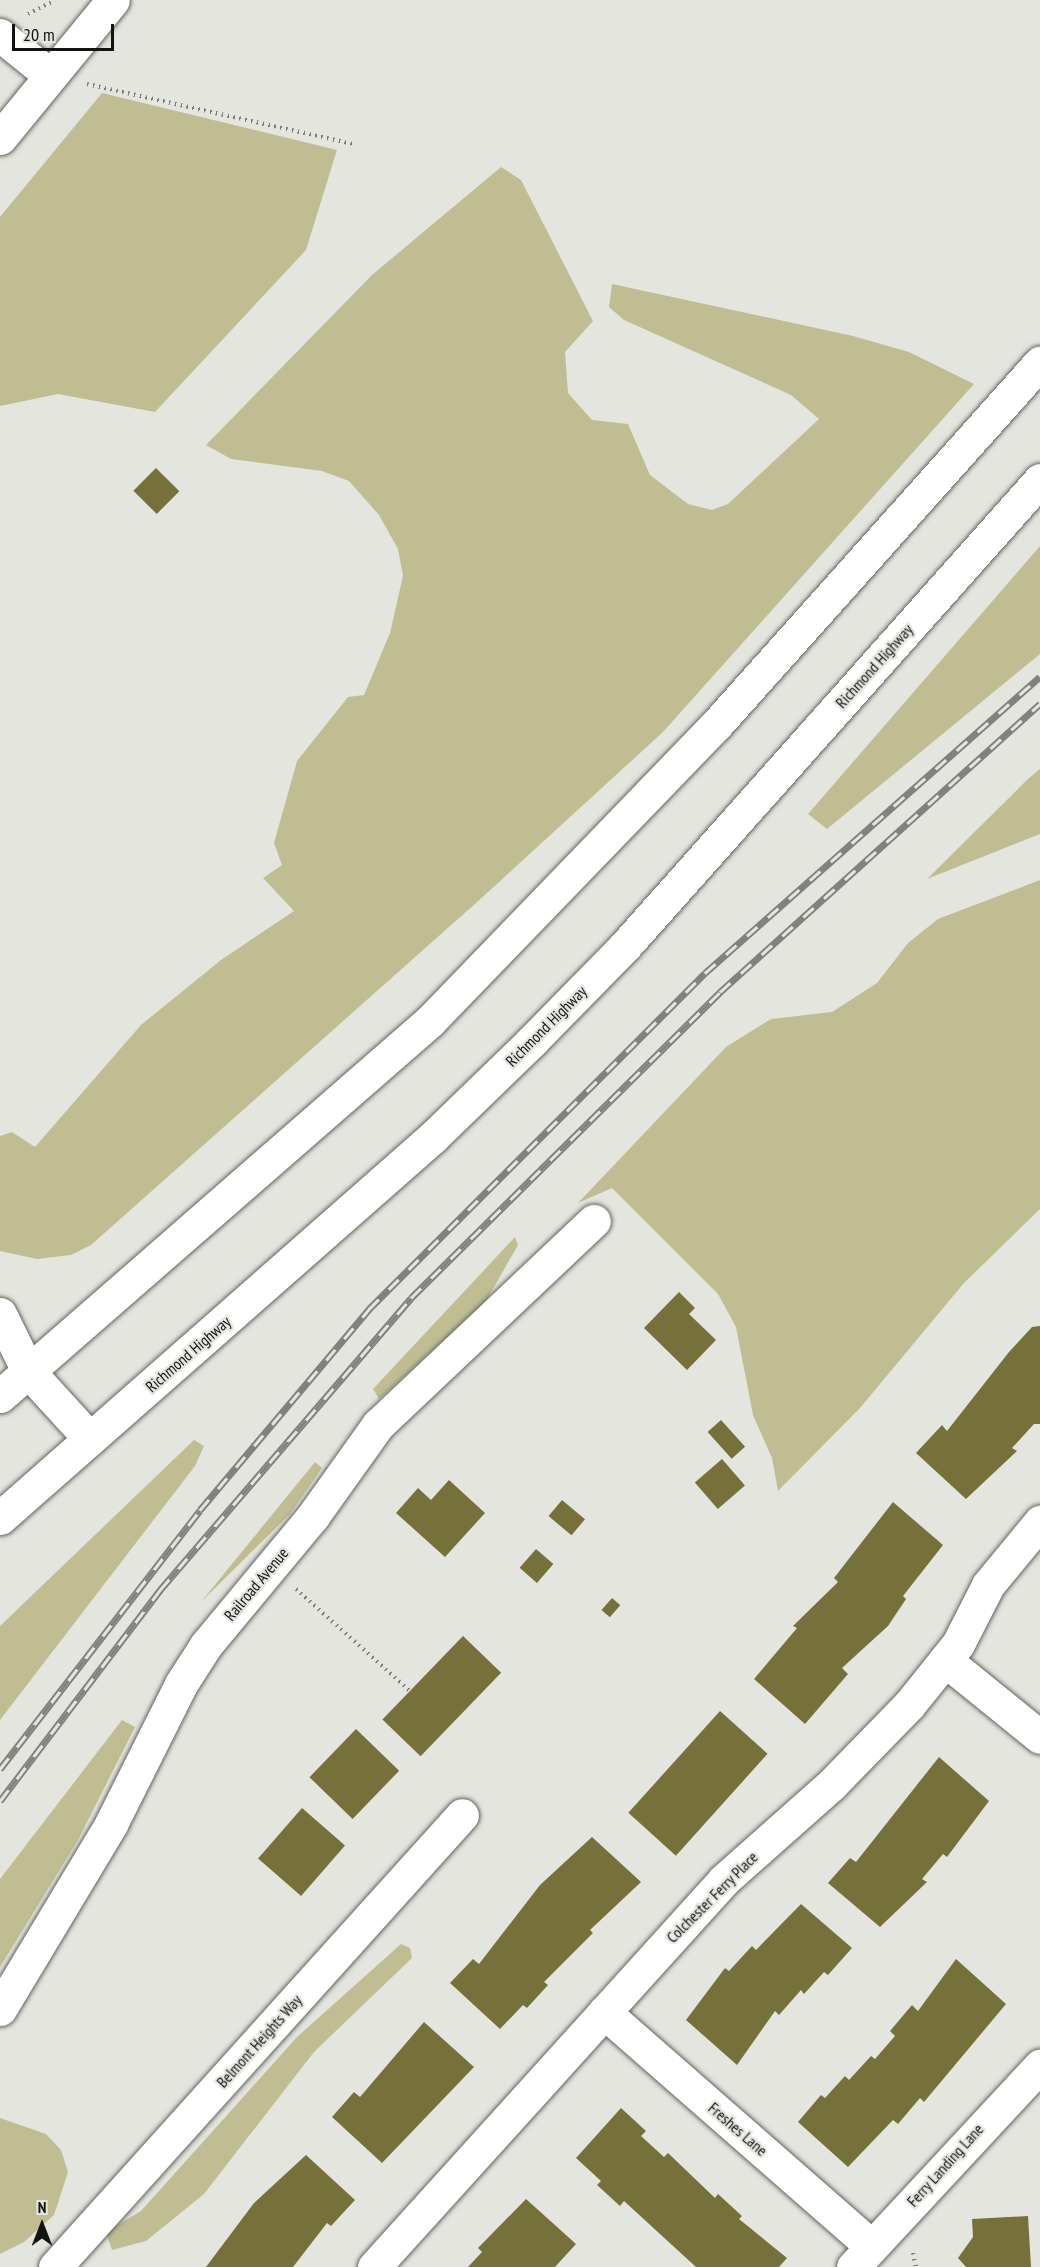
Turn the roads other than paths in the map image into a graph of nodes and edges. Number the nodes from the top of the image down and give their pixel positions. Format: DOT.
graph roads {
  1 [pos="113,0"];
  2 [pos="11,28"];
  3 [pos="51,76"];
  4 [pos="0,138"];
  5 [pos="1040,363"];
  6 [pos="1040,480"];
  7 [pos="594,1221"];
  8 [pos="0,1314"];
  9 [pos="14,1365"];
  10 [pos="0,1396"];
  11 [pos="90,1439"];
  12 [pos="0,1518"];
  13 [pos="1040,1522"];
  14 [pos="945,1660"];
  15 [pos="1040,1737"];
  16 [pos="462,1815"];
  17 [pos="0,2009"];
  18 [pos="604,2012"];
  19 [pos="1040,2066"];
  20 [pos="862,2257"];
  21 [pos="55,2267"];
  22 [pos="374,2267"];
  1 -- 3 [label="street"];
  2 -- 3 [label="street"];
  3 -- 4 [label="street"];
  5 -- 9 [label="street"];
  6 -- 11 [label="street, Richmond Highway"];
  7 -- 17 [label="street, Railroad Avenue"];
  8 -- 9 [label="street"];
  9 -- 10 [label="street"];
  9 -- 11 [label="street"];
  11 -- 12 [label="street, Richmond Highway"];
  13 -- 14 [label="street, Colchester Ferry Place"];
  14 -- 15 [label="street"];
  14 -- 18 [label="street, Colchester Ferry Place"];
  16 -- 21 [label="street, Belmont Heights Way"];
  18 -- 20 [label="street, Freshes Lane"];
  18 -- 22 [label="street, Colchester Ferry Place"];
  19 -- 20 [label="street, Ferry Landing Lane"];
}
